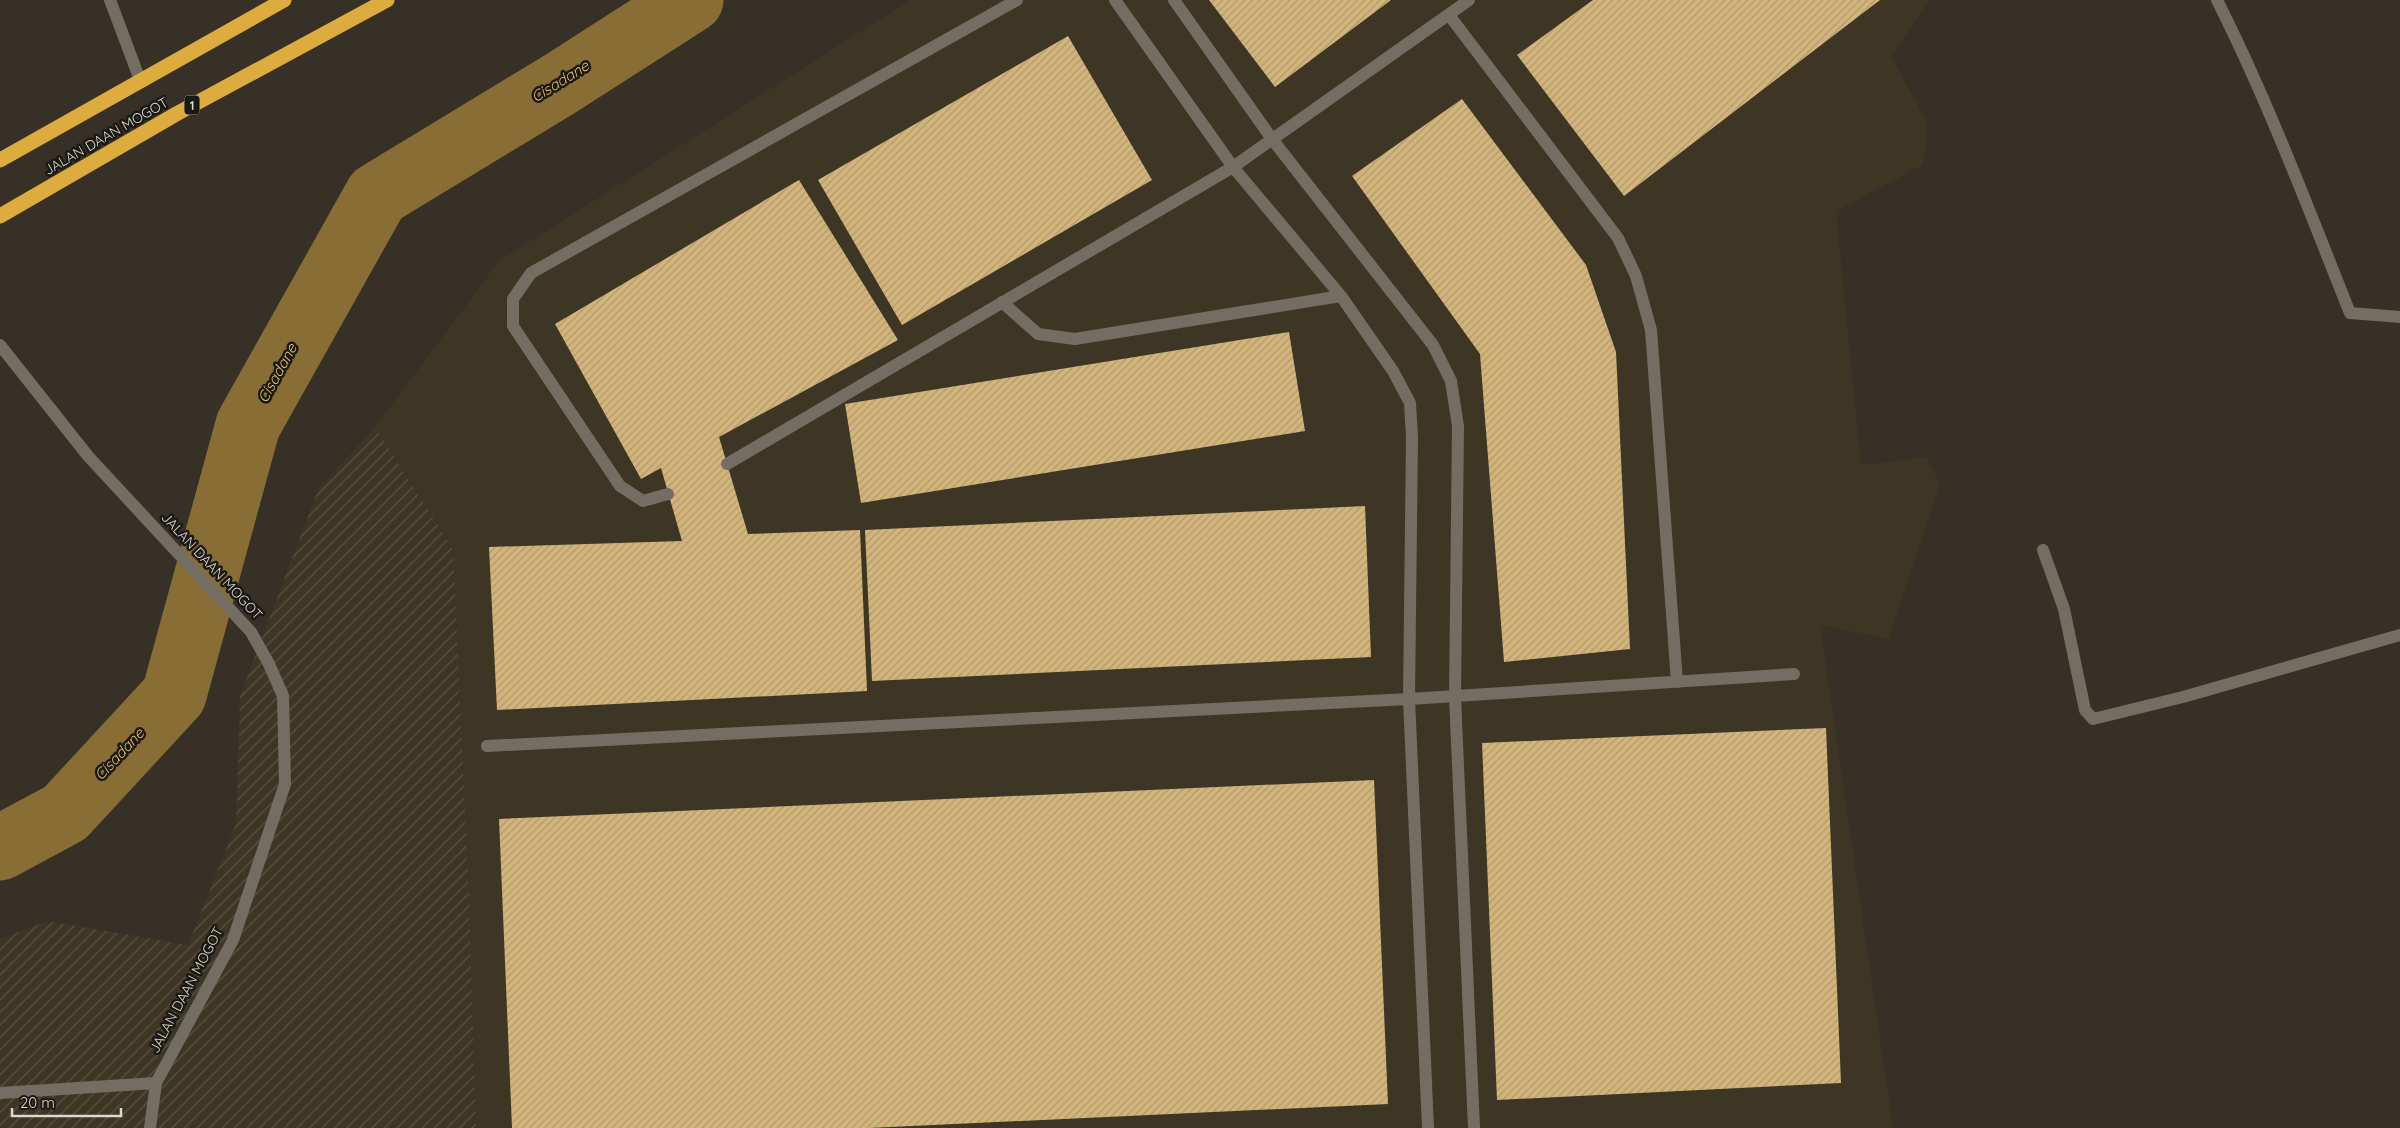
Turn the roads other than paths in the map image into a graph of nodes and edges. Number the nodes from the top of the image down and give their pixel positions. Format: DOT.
graph roads {
  1 [pos="110,0"];
  2 [pos="284,0"];
  3 [pos="387,0"];
  4 [pos="1017,0"];
  5 [pos="1115,0"];
  6 [pos="1174,0"];
  7 [pos="1469,0"];
  8 [pos="2217,0"];
  9 [pos="1449,15"];
  10 [pos="140,80"];
  11 [pos="1272,139"];
  12 [pos="0,160"];
  13 [pos="1232,167"];
  14 [pos="0,216"];
  15 [pos="1341,296"];
  16 [pos="1002,302"];
  17 [pos="2400,316"];
  18 [pos="0,345"];
  19 [pos="727,464"];
  20 [pos="668,494"];
  21 [pos="2043,550"];
  22 [pos="2400,635"];
  23 [pos="1794,674"];
  24 [pos="1677,682"];
  25 [pos="1455,697"];
  26 [pos="1409,699"];
  27 [pos="487,746"];
  28 [pos="156,1083"];
  29 [pos="0,1093"];
  30 [pos="150,1128"];
  31 [pos="1428,1128"];
  32 [pos="1474,1128"];
  1 -- 10 [label="street"];
  2 -- 10 [label="highway"];
  3 -- 14 [label="highway, JALAN DAAN MOGOT / 1"];
  4 -- 20 [label="street"];
  5 -- 13 [label="street"];
  6 -- 11 [label="street"];
  7 -- 9 [label="street"];
  8 -- 17 [label="street"];
  9 -- 11 [label="street"];
  9 -- 24 [label="street"];
  10 -- 12 [label="highway"];
  11 -- 13 [label="street"];
  11 -- 25 [label="street"];
  13 -- 15 [label="street"];
  13 -- 16 [label="street"];
  15 -- 16 [label="street"];
  15 -- 26 [label="street"];
  16 -- 19 [label="street"];
  18 -- 28 [label="street, JALAN DAAN MOGOT"];
  21 -- 22 [label="street"];
  23 -- 24 [label="street"];
  24 -- 25 [label="street"];
  25 -- 26 [label="street"];
  25 -- 32 [label="street"];
  26 -- 27 [label="street"];
  26 -- 31 [label="street"];
  28 -- 29 [label="street"];
  28 -- 30 [label="street, JALAN DAAN MOGOT"];
}
